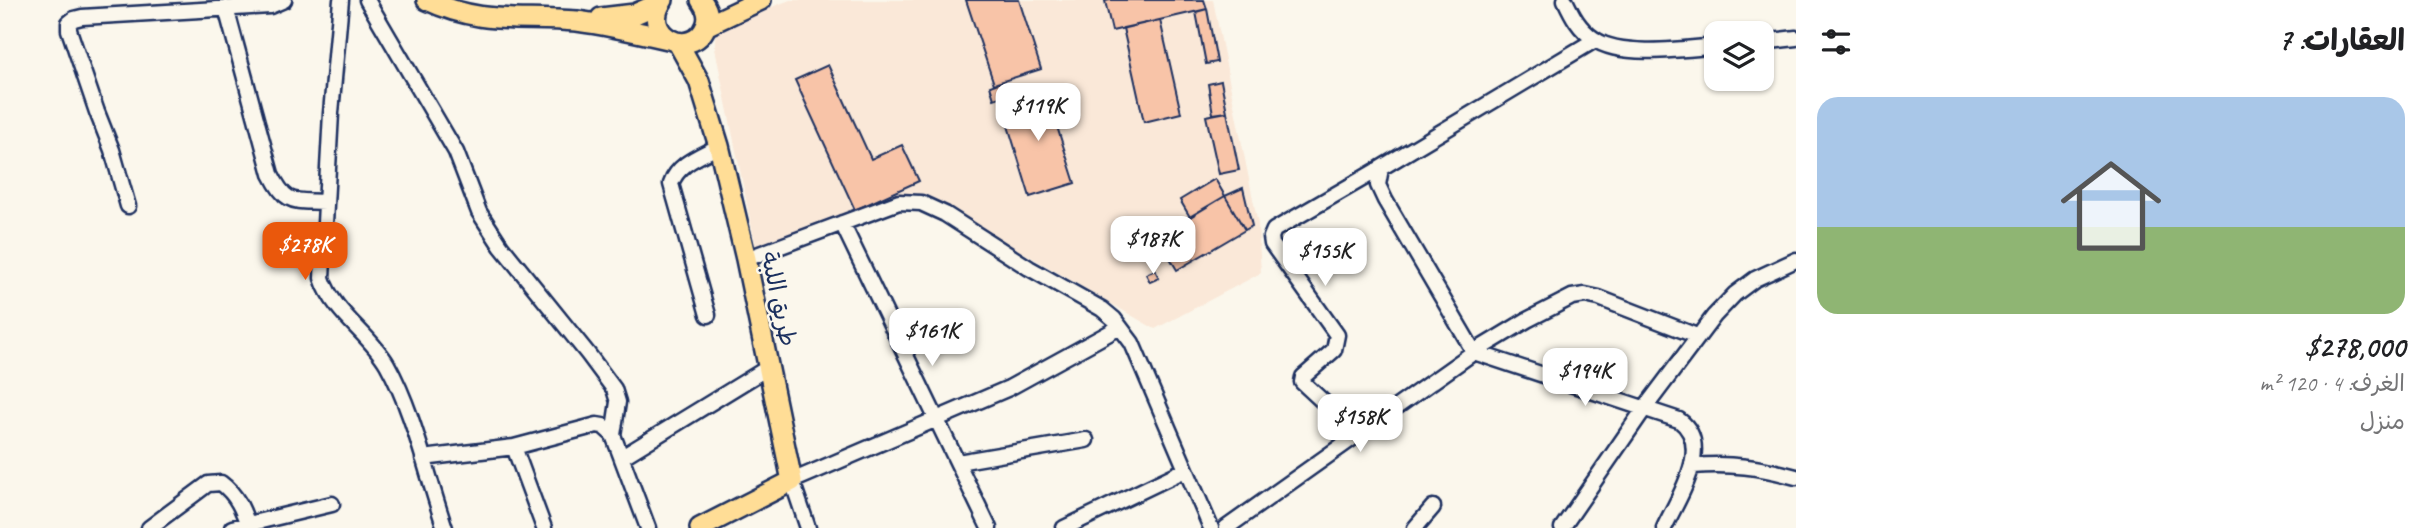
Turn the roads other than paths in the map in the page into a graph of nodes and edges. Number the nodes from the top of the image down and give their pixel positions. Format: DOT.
graph roads {
  1 [pos="106,0"];
  2 [pos="284,0"];
  3 [pos="341,0"];
  4 [pos="367,0"];
  5 [pos="427,0"];
  6 [pos="701,0"];
  7 [pos="761,0"];
  8 [pos="1565,0"];
  9 [pos="661,1"];
  10 [pos="234,5"];
  11 [pos="118,14"];
  12 [pos="576,21"];
  13 [pos="687,36"];
  14 [pos="1796,38"];
  15 [pos="1595,40"];
  16 [pos="1774,41"];
  17 [pos="1704,46"];
  18 [pos="719,146"];
  19 [pos="1381,168"];
  20 [pos="325,202"];
  21 [pos="128,206"];
  22 [pos="842,223"];
  23 [pos="746,259"];
  24 [pos="1796,260"];
  25 [pos="708,315"];
  26 [pos="1120,327"];
  27 [pos="1697,336"];
  28 [pos="1474,352"];
  29 [pos="769,367"];
  30 [pos="1644,409"];
  31 [pos="937,419"];
  32 [pos="1358,434"];
  33 [pos="613,435"];
  34 [pos="1086,440"];
  35 [pos="514,447"];
  36 [pos="622,457"];
  37 [pos="423,458"];
  38 [pos="958,462"];
  39 [pos="1693,466"];
  40 [pos="1185,470"];
  41 [pos="1796,477"];
  42 [pos="792,481"];
  43 [pos="332,504"];
  44 [pos="1433,507"];
  45 [pos="248,526"];
  46 [pos="149,528"];
  47 [pos="232,528"];
  48 [pos="445,528"];
  49 [pos="544,528"];
  50 [pos="648,528"];
  51 [pos="700,528"];
  52 [pos="808,528"];
  53 [pos="989,528"];
  54 [pos="1064,528"];
  55 [pos="1211,528"];
  56 [pos="1226,528"];
  57 [pos="1415,528"];
  58 [pos="1562,528"];
  59 [pos="1664,528"];
  1 -- 11 [label="street"];
  2 -- 10 [label="street"];
  3 -- 20 [label="street"];
  4 -- 33 [label="street"];
  5 -- 12 [label="main road"];
  6 -- 13 [label="main road"];
  7 -- 13 [label="main road"];
  8 -- 15 [label="street"];
  9 -- 12 [label="main road"];
  9 -- 13 [label="main road"];
  10 -- 11 [label="street"];
  10 -- 20 [label="street"];
  11 -- 21 [label="street"];
  12 -- 13 [label="main road"];
  13 -- 18 [label="main road, طريق اللبة"];
  14 -- 16 [label="street"];
  15 -- 17 [label="street"];
  15 -- 19 [label="street"];
  18 -- 23 [label="main road, طريق اللبة"];
  18 -- 25 [label="street"];
  19 -- 28 [label="street"];
  19 -- 32 [label="street"];
  20 -- 37 [label="street"];
  22 -- 23 [label="street"];
  22 -- 26 [label="street"];
  22 -- 31 [label="street"];
  23 -- 29 [label="main road, طريق اللبة"];
  24 -- 27 [label="street"];
  26 -- 31 [label="street"];
  26 -- 40 [label="street"];
  27 -- 28 [label="street"];
  27 -- 30 [label="street"];
  28 -- 30 [label="street"];
  28 -- 32 [label="street"];
  29 -- 36 [label="street"];
  29 -- 42 [label="main road, طريق اللبة"];
  30 -- 39 [label="street"];
  30 -- 58 [label="street"];
  31 -- 38 [label="street"];
  31 -- 42 [label="street"];
  32 -- 56 [label="street"];
  33 -- 35 [label="street"];
  33 -- 36 [label="street"];
  34 -- 38 [label="street"];
  35 -- 37 [label="street"];
  35 -- 49 [label="street"];
  36 -- 50 [label="street"];
  37 -- 48 [label="street"];
  38 -- 53 [label="street"];
  39 -- 41 [label="street"];
  39 -- 59 [label="street"];
  40 -- 54 [label="street"];
  40 -- 55 [label="street"];
  42 -- 51 [label="main road"];
  42 -- 52 [label="street, طريق اللبة"];
  43 -- 45 [label="street"];
  44 -- 57 [label="street"];
  45 -- 46 [label="street"];
  45 -- 47 [label="street"];
}
